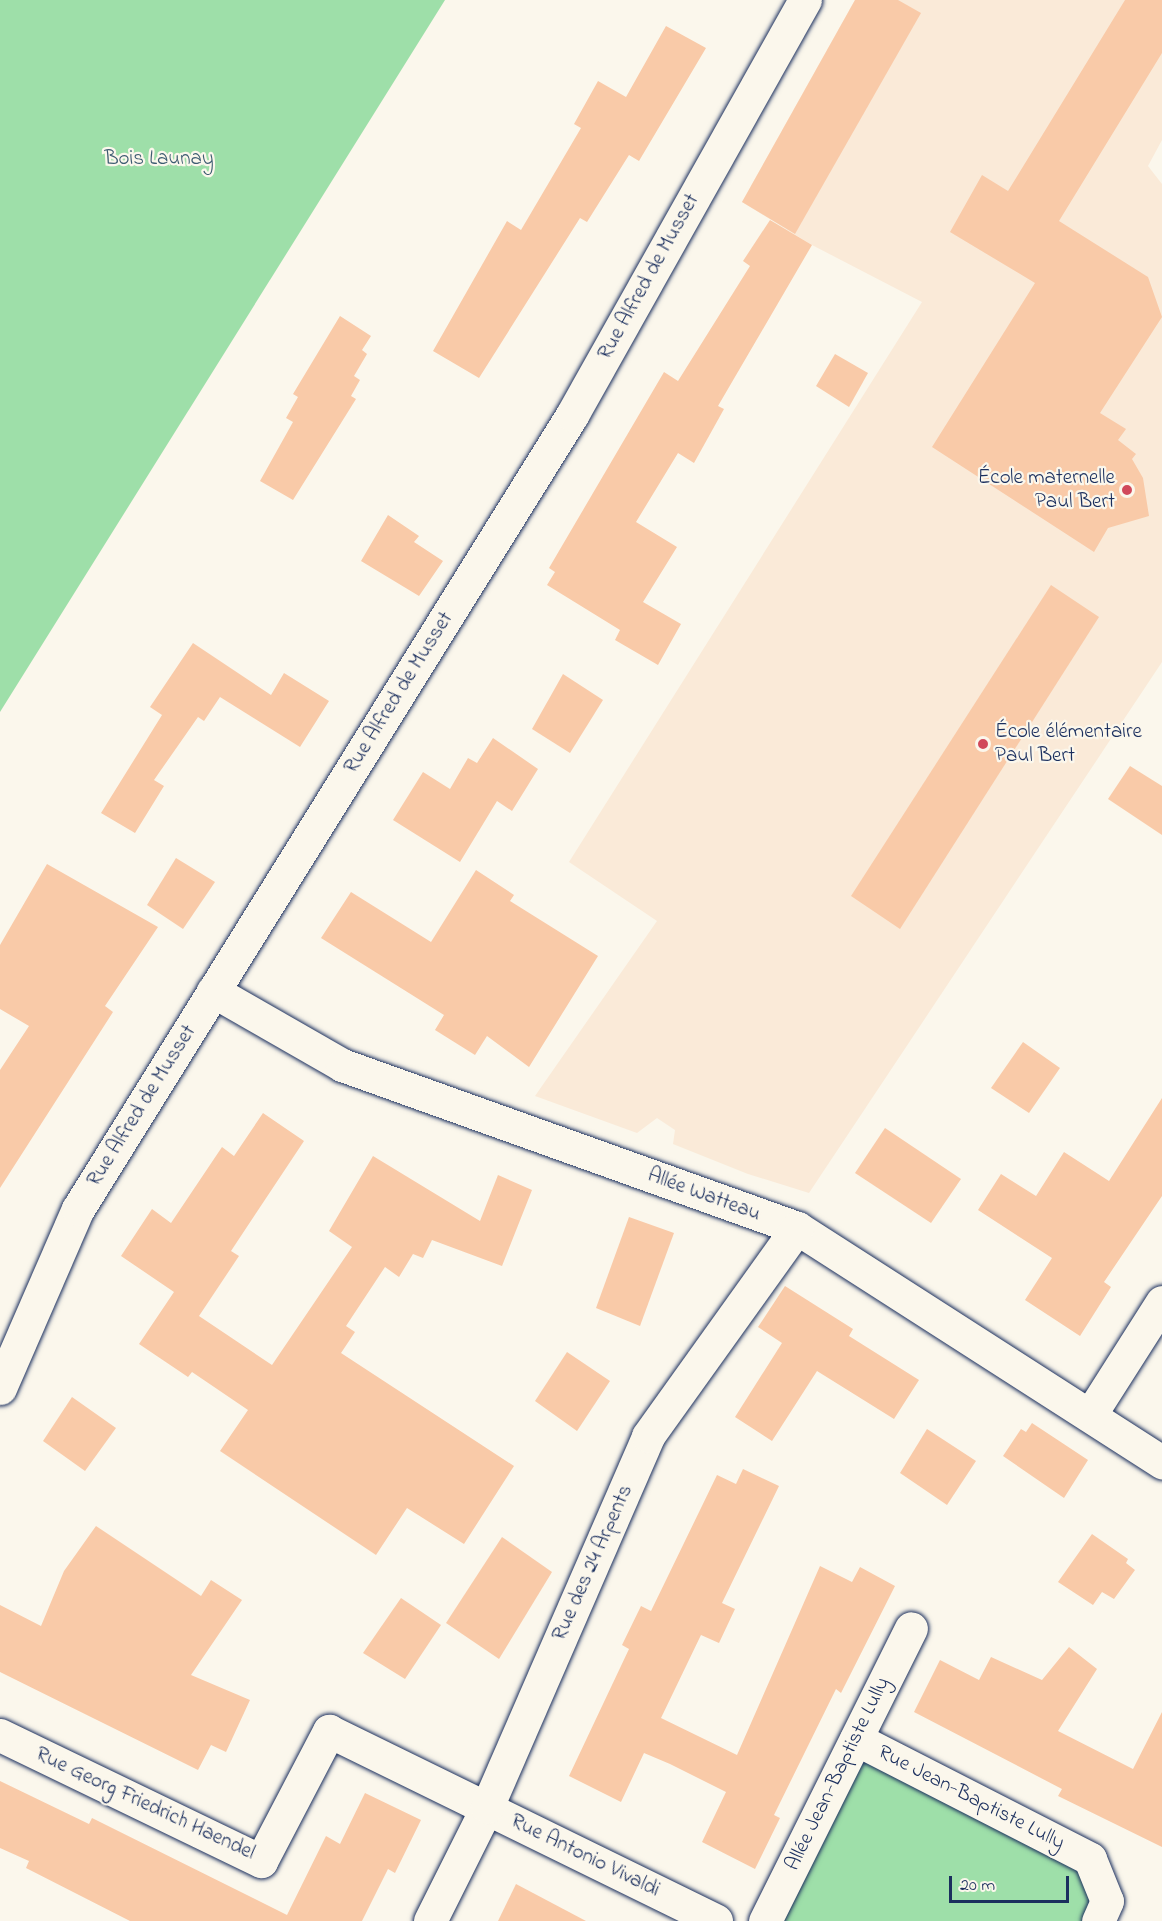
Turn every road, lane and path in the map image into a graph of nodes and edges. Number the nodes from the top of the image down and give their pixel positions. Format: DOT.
graph roads {
  1 [pos="805,0"];
  2 [pos="213,992"];
  3 [pos="797,1228"];
  4 [pos="1162,1302"];
  5 [pos="0,1389"];
  6 [pos="1090,1415"];
  7 [pos="1162,1462"];
  8 [pos="911,1628"];
  9 [pos="0,1735"];
  10 [pos="856,1739"];
  11 [pos="486,1807"];
  12 [pos="430,1921"];
  13 [pos="716,1921"];
  14 [pos="765,1921"];
  15 [pos="1098,1921"];
  1 -- 2 [label="street, Rue Alfred de Musset"];
  2 -- 3 [label="street, Allée Watteau"];
  2 -- 5 [label="street, Rue Alfred de Musset"];
  3 -- 6 [label="street, Allée Watteau"];
  3 -- 11 [label="street, Rue des 24 Arpents"];
  4 -- 6 [label="street"];
  6 -- 7 [label="street, Allée Watteau"];
  8 -- 10 [label="street, Allée Jean-Baptiste Lully"];
  9 -- 11 [label="street, Rue Georg Friedrich Haendel"];
  10 -- 14 [label="street, Allée Jean-Baptiste Lully"];
  10 -- 15 [label="street, Rue Jean-Baptiste Lully"];
  11 -- 12 [label="street, Rue des 24 Arpents"];
  11 -- 13 [label="street, Rue Antonio Vivaldi"];
}
